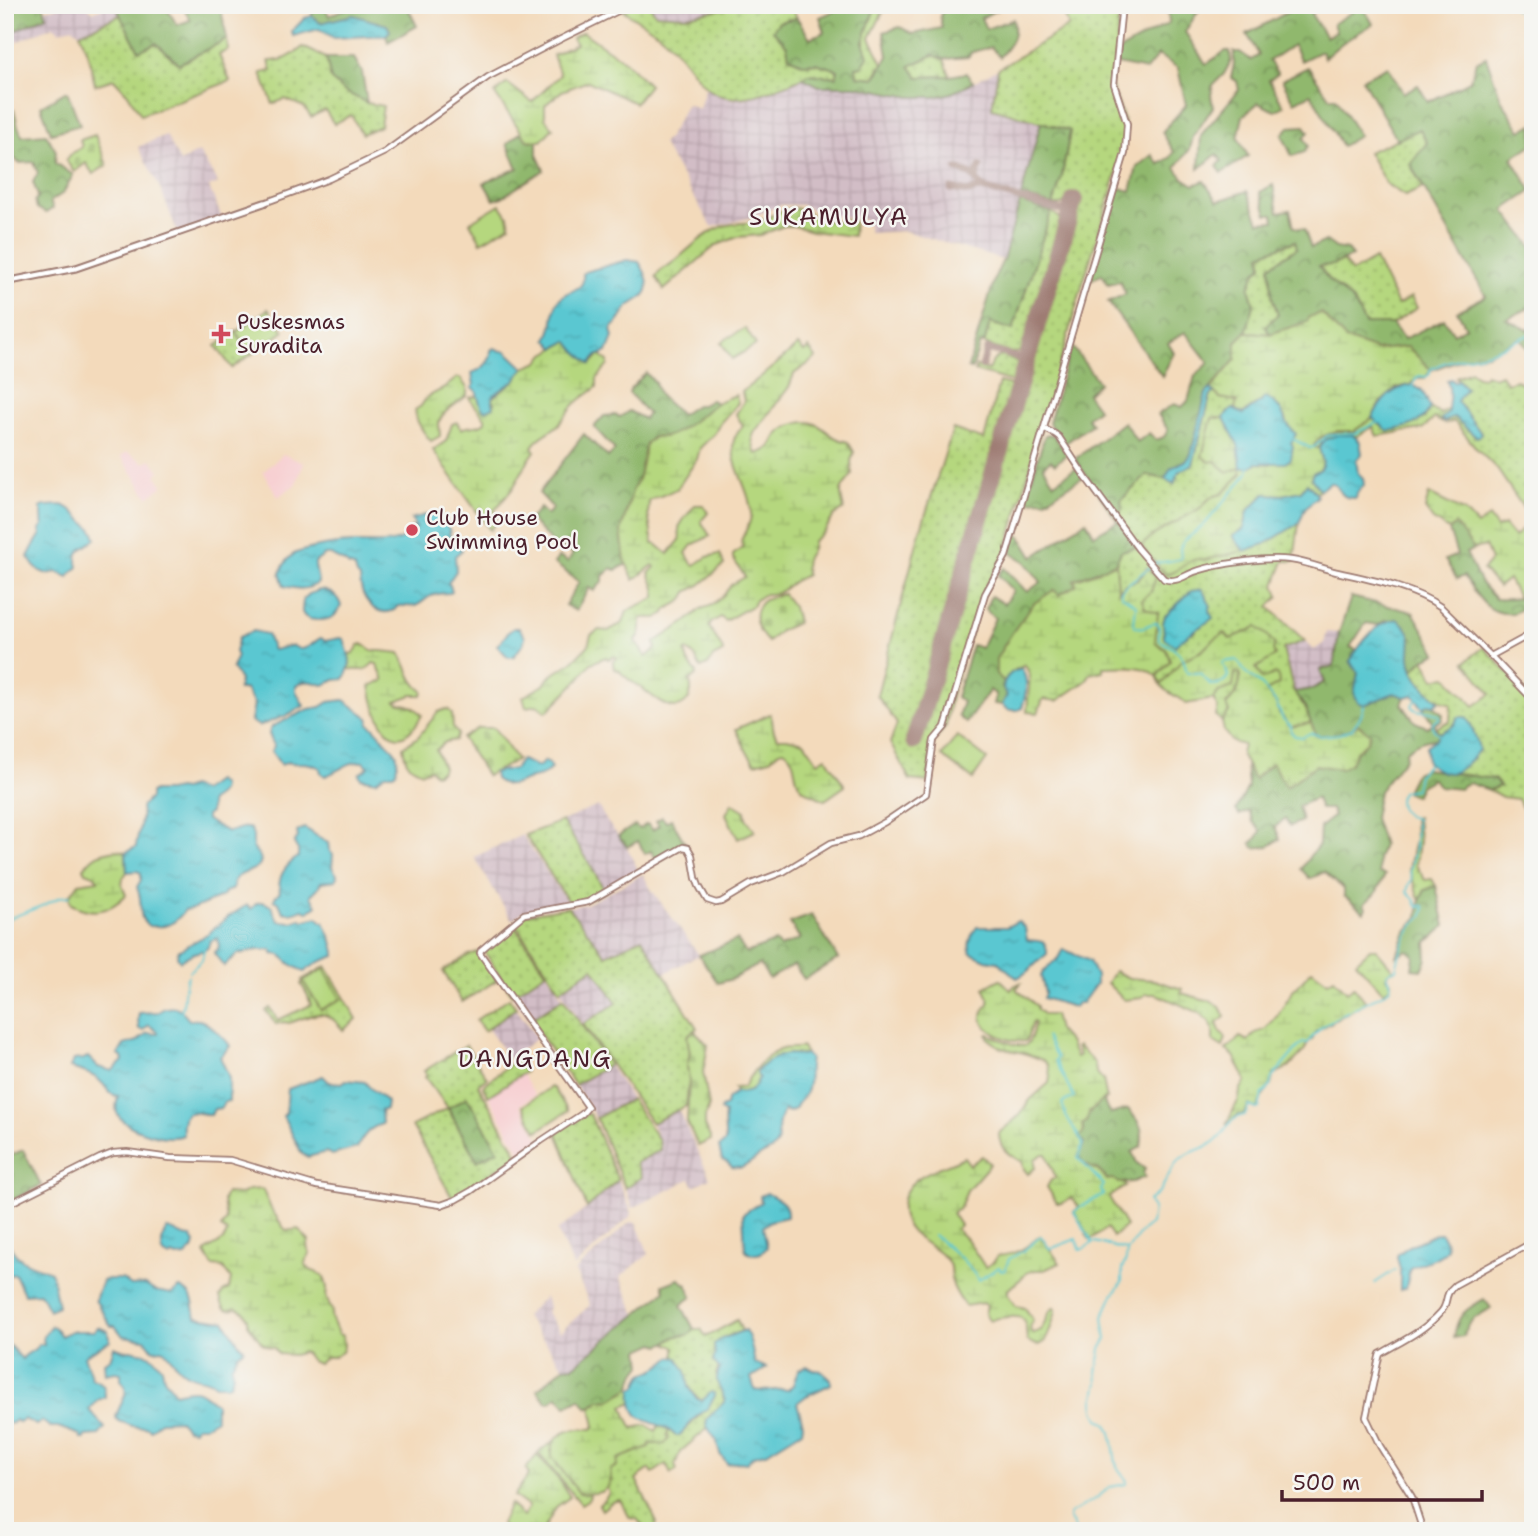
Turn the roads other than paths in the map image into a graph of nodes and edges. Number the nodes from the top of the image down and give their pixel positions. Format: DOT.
graph roads {
  1 [pos="630,5"];
  2 [pos="1122,5"];
  3 [pos="264,203"];
  4 [pos="5,282"];
  5 [pos="1045,429"];
  6 [pos="1533,633"];
  7 [pos="1491,656"];
  8 [pos="1533,700"];
  9 [pos="5,1206"];
  10 [pos="1533,1242"];
  11 [pos="1423,1531"];
  1 -- 3 [label="street"];
  2 -- 5 [label="street"];
  3 -- 4 [label="main road"];
  5 -- 7 [label="street"];
  5 -- 9 [label="street"];
  6 -- 7 [label="street"];
  7 -- 8 [label="street"];
  10 -- 11 [label="street"];
}
